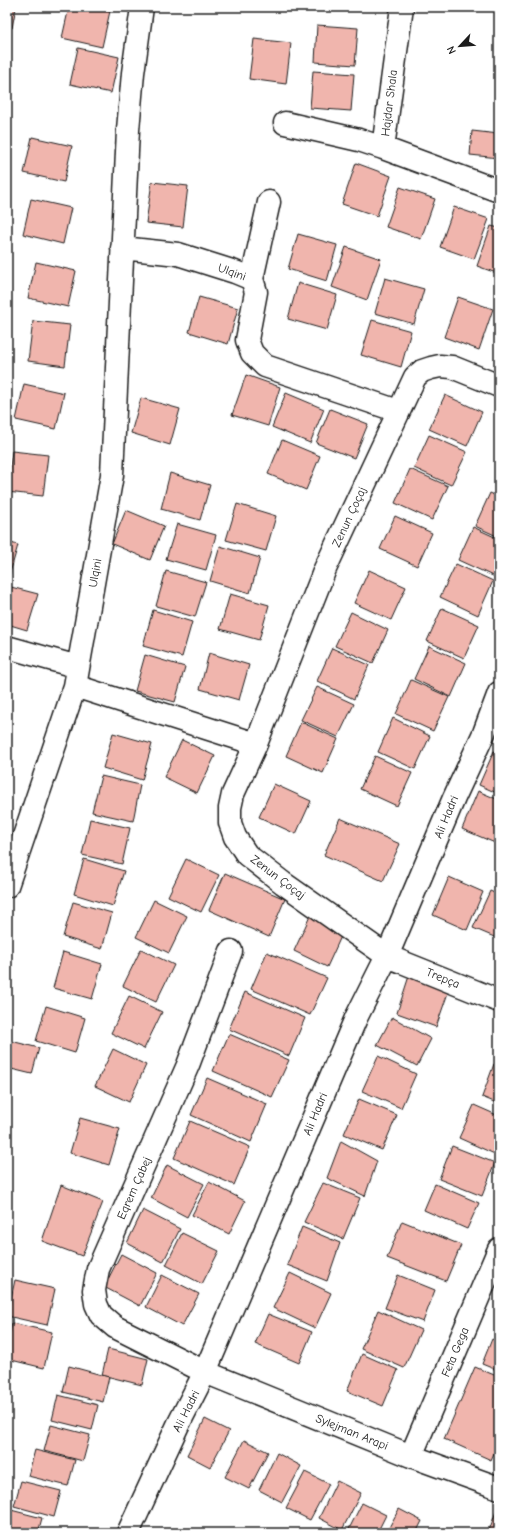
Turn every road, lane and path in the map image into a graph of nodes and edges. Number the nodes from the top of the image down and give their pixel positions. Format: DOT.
graph roads {
  1 [pos="142,7"];
  2 [pos="402,7"];
  3 [pos="285,122"];
  4 [pos="383,148"];
  5 [pos="499,191"];
  6 [pos="269,202"];
  7 [pos="122,248"];
  8 [pos="252,279"];
  9 [pos="499,386"];
  10 [pos="398,411"];
  11 [pos="7,647"];
  12 [pos="77,676"];
  13 [pos="499,693"];
  14 [pos="491,736"];
  15 [pos="256,744"];
  16 [pos="15,838"];
  17 [pos="7,886"];
  18 [pos="231,951"];
  19 [pos="387,956"];
  20 [pos="499,1001"];
  21 [pos="499,1249"];
  22 [pos="205,1372"];
  23 [pos="411,1456"];
  24 [pos="499,1488"];
  25 [pos="128,1533"];
  1 -- 7 [label="street, Ulqini"];
  2 -- 4 [label="street, Hajdar Shala"];
  3 -- 4 [label="street"];
  4 -- 5 [label="street, Hajdar Shala"];
  6 -- 8 [label="street"];
  7 -- 8 [label="street, Ulqini"];
  7 -- 12 [label="street, Ulqini"];
  8 -- 10 [label="street, Ulqini"];
  9 -- 10 [label="street, Zenun Çoçaj"];
  10 -- 15 [label="street, Zenun Çoçaj"];
  11 -- 12 [label="street"];
  12 -- 15 [label="street"];
  12 -- 16 [label="street, Ulqini"];
  13 -- 14 [label="street, Ali Hadri"];
  14 -- 19 [label="street, Ali Hadri"];
  15 -- 19 [label="street, Zenun Çoçaj"];
  16 -- 17 [label="street, Ulqini"];
  18 -- 22 [label="street, Eqrem Çabej"];
  19 -- 20 [label="street, Trepça"];
  19 -- 22 [label="street, Ali Hadri"];
  21 -- 23 [label="street, Feta Gega"];
  22 -- 23 [label="street, Sylejman Arapi"];
  22 -- 25 [label="street, Ali Hadri"];
  23 -- 24 [label="street, Sylejman Arapi"];
}
